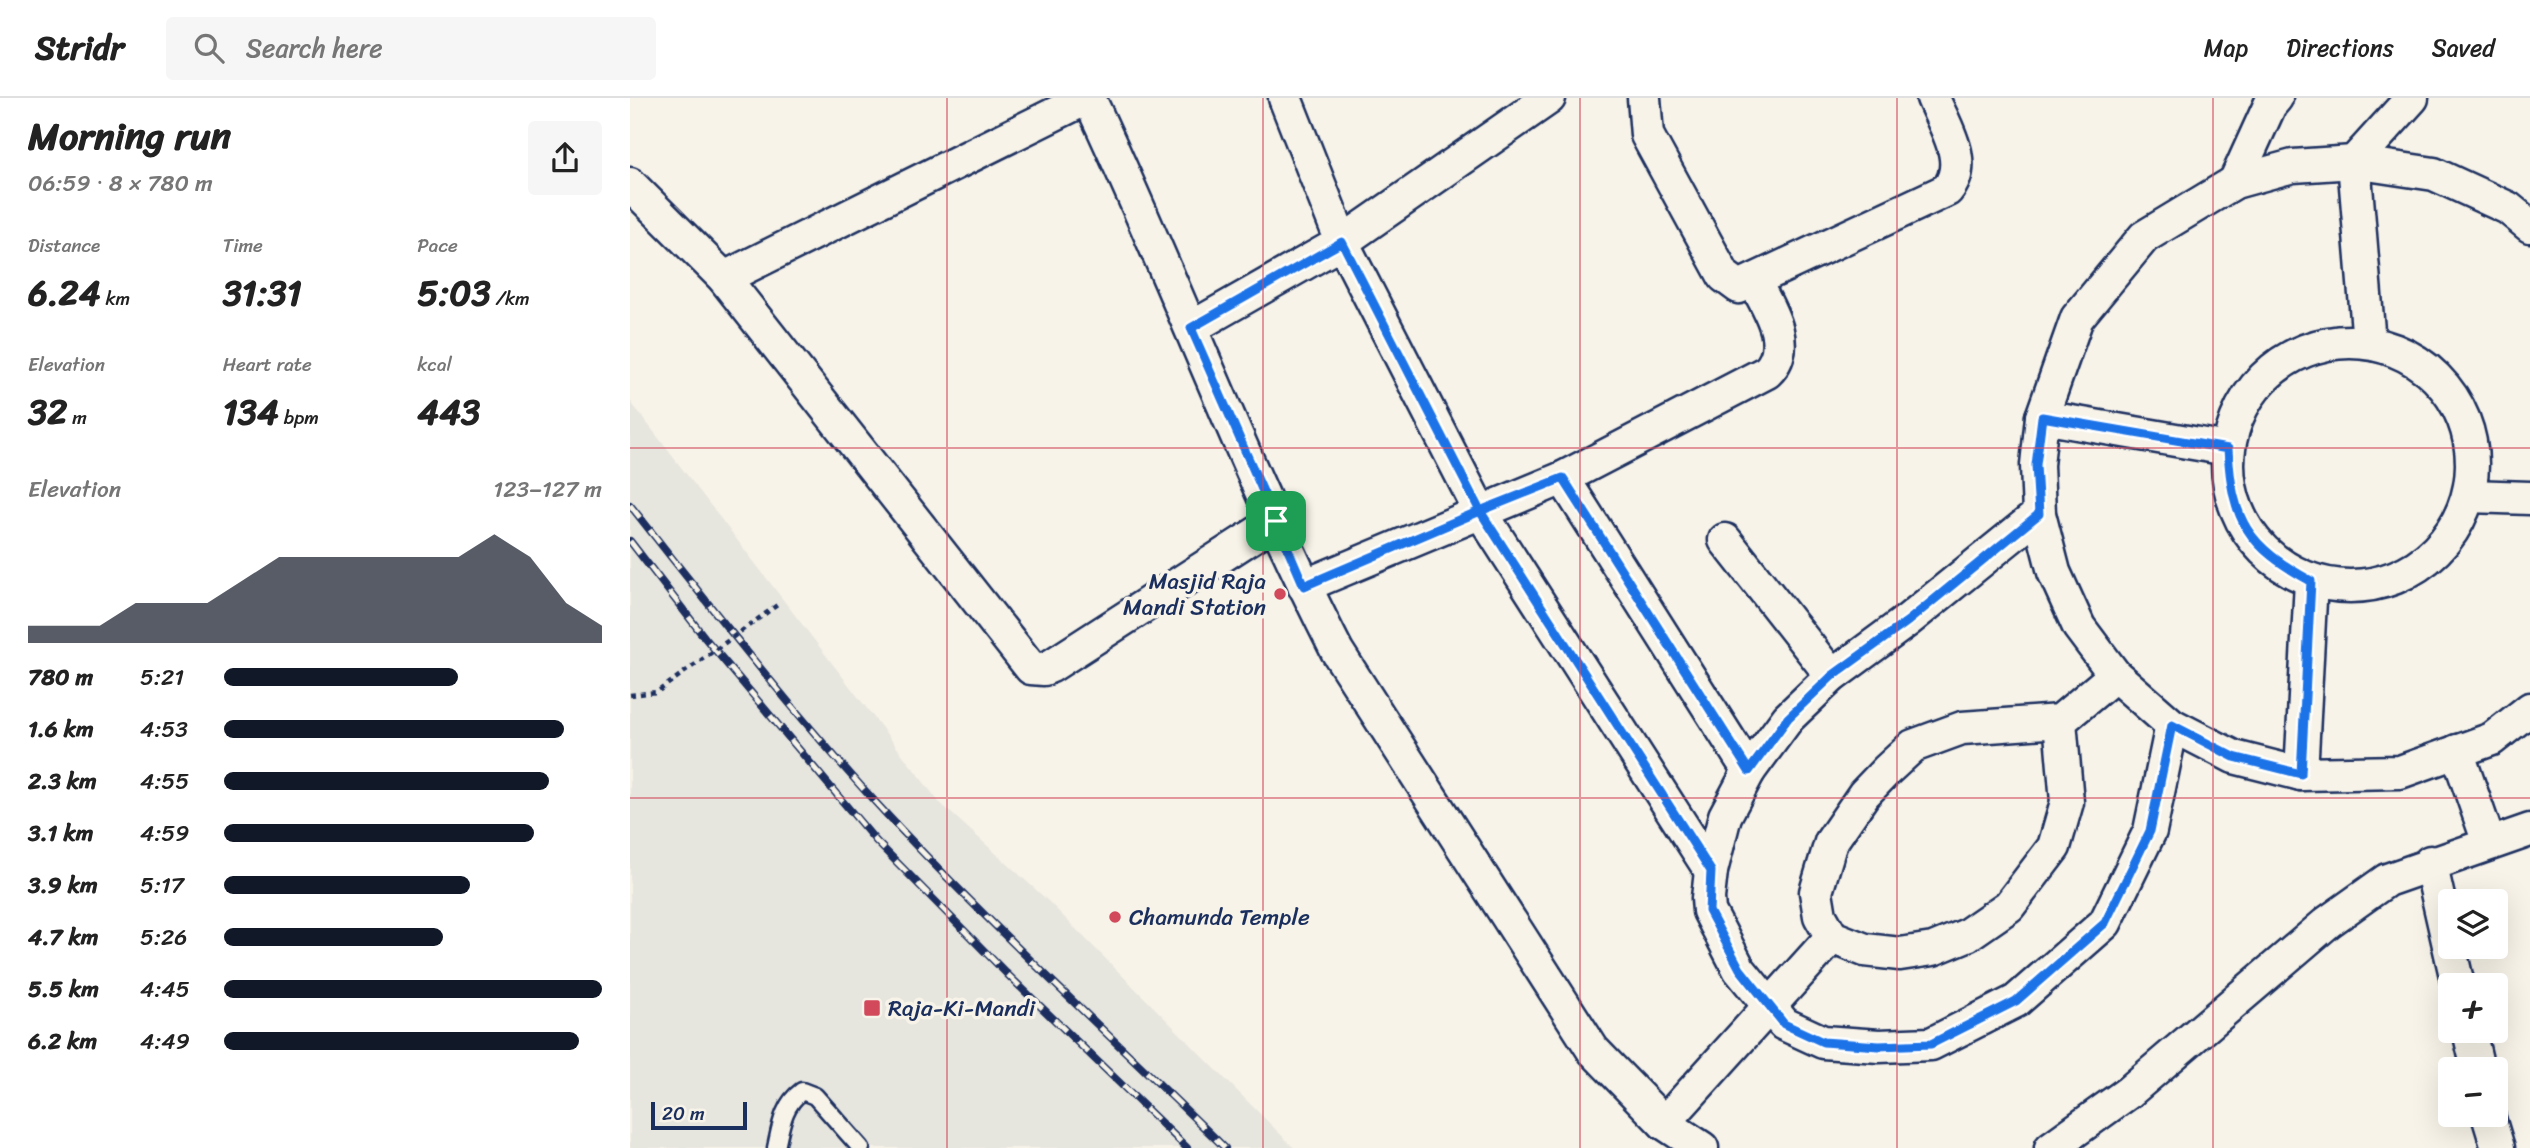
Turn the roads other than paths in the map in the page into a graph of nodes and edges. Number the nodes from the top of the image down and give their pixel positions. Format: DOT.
graph roads {
  1 [pos="1088,98"];
  2 [pos="1285,98"];
  3 [pos="1549,98"];
  4 [pos="1644,98"];
  5 [pos="1933,98"];
  6 [pos="2276,98"];
  7 [pos="2412,98"];
  8 [pos="2354,162"];
  9 [pos="2235,183"];
  10 [pos="630,184"];
  11 [pos="2523,209"];
  12 [pos="1342,242"];
  13 [pos="724,278"];
  14 [pos="1754,281"];
  15 [pos="1191,328"];
  16 [pos="2369,343"];
  17 [pos="2042,417"];
  18 [pos="2228,449"];
  19 [pos="1563,478"];
  20 [pos="2469,496"];
  21 [pos="2530,498"];
  22 [pos="1480,511"];
  23 [pos="2039,514"];
  24 [pos="1276,521"];
  25 [pos="1725,540"];
  26 [pos="2311,581"];
  27 [pos="1304,586"];
  28 [pos="1832,676"];
  29 [pos="2115,676"];
  30 [pos="2530,709"];
  31 [pos="2060,721"];
  32 [pos="2172,725"];
  33 [pos="2457,751"];
  34 [pos="1749,771"];
  35 [pos="2301,774"];
  36 [pos="2530,830"];
  37 [pos="2489,843"];
  38 [pos="2430,862"];
  39 [pos="1711,871"];
  40 [pos="1832,937"];
  41 [pos="2455,973"];
  42 [pos="1768,1008"];
  43 [pos="1664,1123"];
  44 [pos="2492,1127"];
  45 [pos="776,1148"];
  46 [pos="862,1148"];
  47 [pos="1702,1148"];
  48 [pos="2051,1148"];
  49 [pos="2498,1148"];
  1 -- 13 [label="street"];
  1 -- 15 [label="street"];
  2 -- 12 [label="street"];
  3 -- 12 [label="street"];
  4 -- 14 [label="street"];
  5 -- 14 [label="street"];
  6 -- 9 [label="street"];
  7 -- 8 [label="street"];
  8 -- 9 [label="street"];
  8 -- 11 [label="street"];
  8 -- 16 [label="street"];
  9 -- 17 [label="street"];
  10 -- 13 [label="street"];
  12 -- 15 [label="street"];
  12 -- 22 [label="street"];
  13 -- 24 [label="street"];
  14 -- 19 [label="street"];
  15 -- 24 [label="street"];
  16 -- 18 [label="street"];
  16 -- 20 [label="street"];
  17 -- 18 [label="street"];
  17 -- 23 [label="street"];
  18 -- 26 [label="street"];
  19 -- 22 [label="street"];
  19 -- 34 [label="street"];
  20 -- 21 [label="street"];
  20 -- 26 [label="street"];
  22 -- 27 [label="street"];
  22 -- 39 [label="street"];
  23 -- 28 [label="street"];
  23 -- 29 [label="street"];
  24 -- 27 [label="street"];
  25 -- 28 [label="street"];
  26 -- 35 [label="street"];
  27 -- 43 [label="street"];
  28 -- 34 [label="street"];
  29 -- 31 [label="street"];
  29 -- 32 [label="street"];
  30 -- 33 [label="street"];
  31 -- 40 [label="street"];
  31 -- 40 [label="street"];
  32 -- 35 [label="street"];
  32 -- 42 [label="street"];
  33 -- 35 [label="street"];
  33 -- 37 [label="street"];
  34 -- 39 [label="street"];
  36 -- 37 [label="street"];
  37 -- 38 [label="street"];
  38 -- 41 [label="street"];
  38 -- 48 [label="street"];
  39 -- 42 [label="street"];
  40 -- 42 [label="street"];
  42 -- 43 [label="street"];
  43 -- 47 [label="street"];
  44 -- 49 [label="street"];
  45 -- 46 [label="lane"];
}
